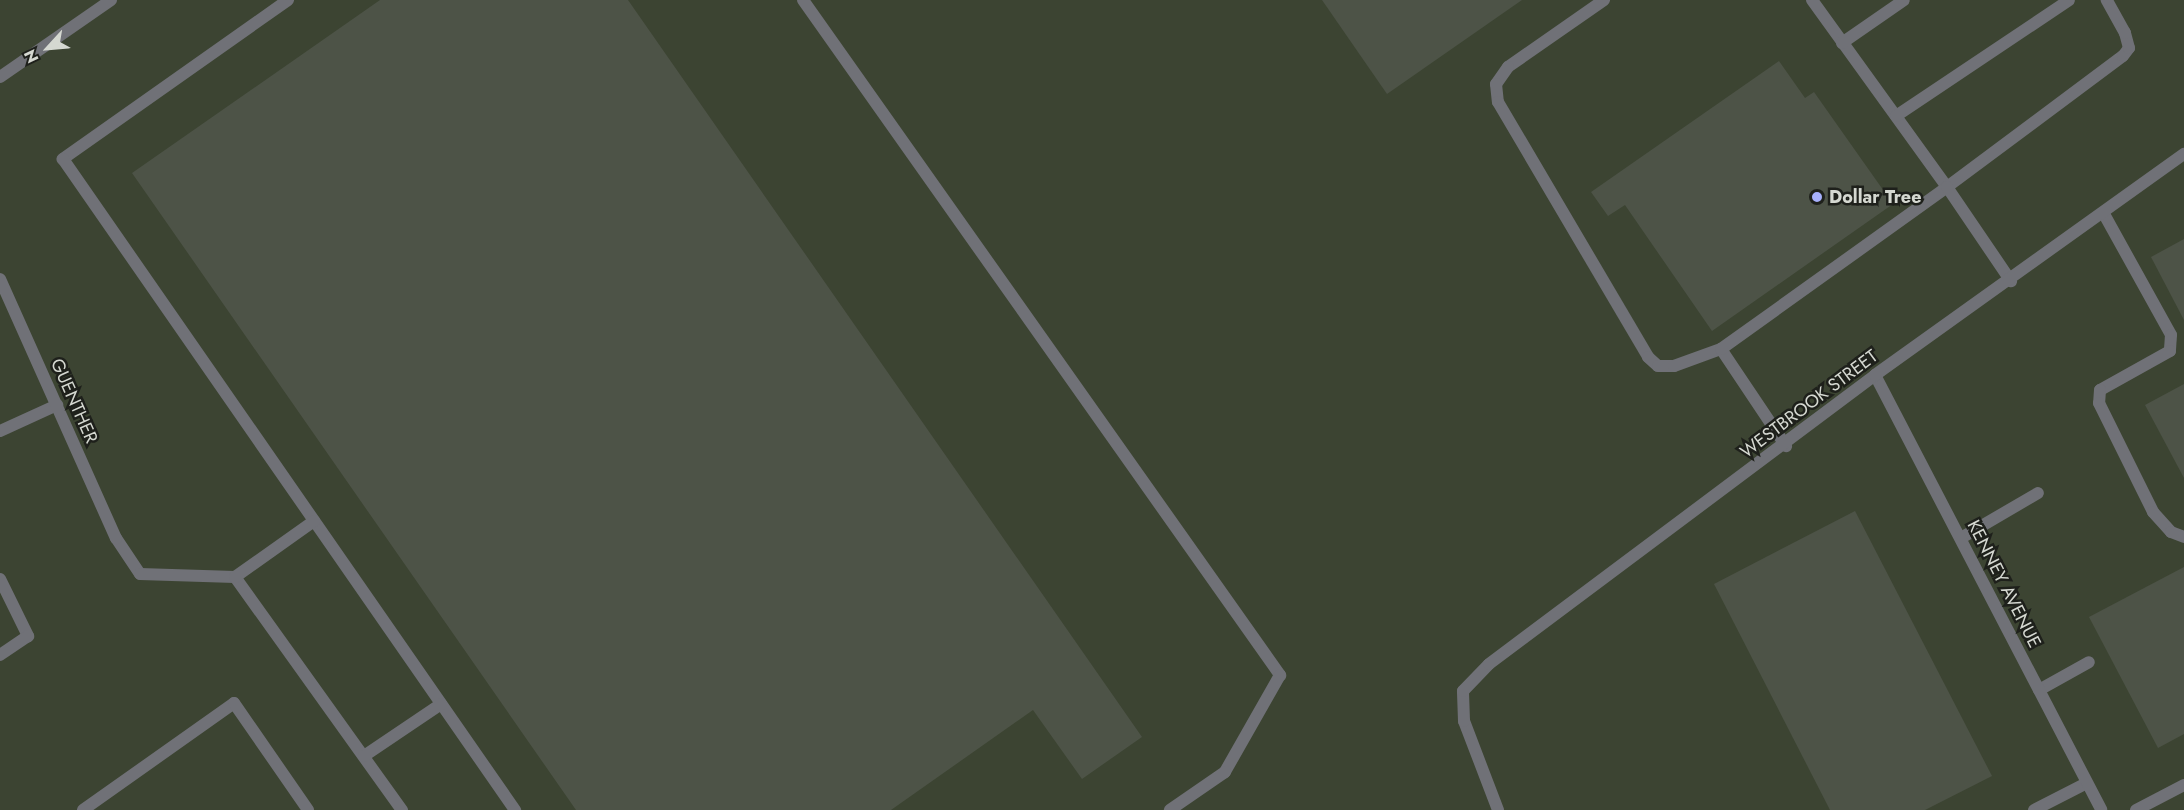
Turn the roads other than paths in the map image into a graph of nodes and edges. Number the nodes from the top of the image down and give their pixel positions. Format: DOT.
graph roads {
  1 [pos="111,0"];
  2 [pos="288,0"];
  3 [pos="803,0"];
  4 [pos="1604,0"];
  5 [pos="1812,0"];
  6 [pos="1904,0"];
  7 [pos="2069,0"];
  8 [pos="2107,0"];
  9 [pos="1842,43"];
  10 [pos="0,76"];
  11 [pos="1896,116"];
  12 [pos="2184,154"];
  13 [pos="1947,187"];
  14 [pos="2104,214"];
  15 [pos="0,279"];
  16 [pos="2011,281"];
  17 [pos="1721,349"];
  18 [pos="1875,375"];
  19 [pos="57,405"];
  20 [pos="0,431"];
  21 [pos="1786,446"];
  22 [pos="2038,493"];
  23 [pos="314,520"];
  24 [pos="2184,537"];
  25 [pos="1961,538"];
  26 [pos="236,577"];
  27 [pos="0,579"];
  28 [pos="0,655"];
  29 [pos="2089,662"];
  30 [pos="2039,690"];
  31 [pos="441,704"];
  32 [pos="364,756"];
  33 [pos="2087,783"];
  34 [pos="2184,785"];
  35 [pos="83,810"];
  36 [pos="308,810"];
  37 [pos="402,810"];
  38 [pos="515,810"];
  39 [pos="1170,810"];
  40 [pos="1498,810"];
  41 [pos="2034,810"];
  42 [pos="2101,810"];
  43 [pos="2136,810"];
  1 -- 10 [label="street"];
  2 -- 23 [label="street"];
  3 -- 39 [label="street"];
  4 -- 17 [label="street"];
  5 -- 9 [label="street"];
  6 -- 9 [label="street"];
  7 -- 11 [label="street"];
  8 -- 13 [label="street"];
  9 -- 11 [label="street"];
  11 -- 13 [label="street"];
  12 -- 14 [label="street, WESTBROOK STREET"];
  13 -- 16 [label="street"];
  13 -- 17 [label="street"];
  14 -- 16 [label="street, WESTBROOK STREET"];
  14 -- 24 [label="street"];
  15 -- 19 [label="street, GUENTHER"];
  16 -- 18 [label="street, WESTBROOK STREET"];
  17 -- 21 [label="street"];
  18 -- 21 [label="street, WESTBROOK STREET"];
  18 -- 25 [label="street, KENNEY AVENUE"];
  19 -- 20 [label="street"];
  19 -- 26 [label="street, GUENTHER"];
  21 -- 40 [label="street, WESTBROOK STREET"];
  22 -- 25 [label="street"];
  23 -- 26 [label="street"];
  23 -- 31 [label="street"];
  25 -- 30 [label="street, KENNEY AVENUE"];
  26 -- 32 [label="street"];
  27 -- 28 [label="street"];
  29 -- 30 [label="street"];
  30 -- 33 [label="street, KENNEY AVENUE"];
  31 -- 32 [label="street"];
  31 -- 38 [label="street"];
  32 -- 37 [label="street"];
  33 -- 41 [label="street"];
  33 -- 42 [label="street, KENNEY AVENUE"];
  34 -- 43 [label="street"];
  35 -- 36 [label="street"];
}
